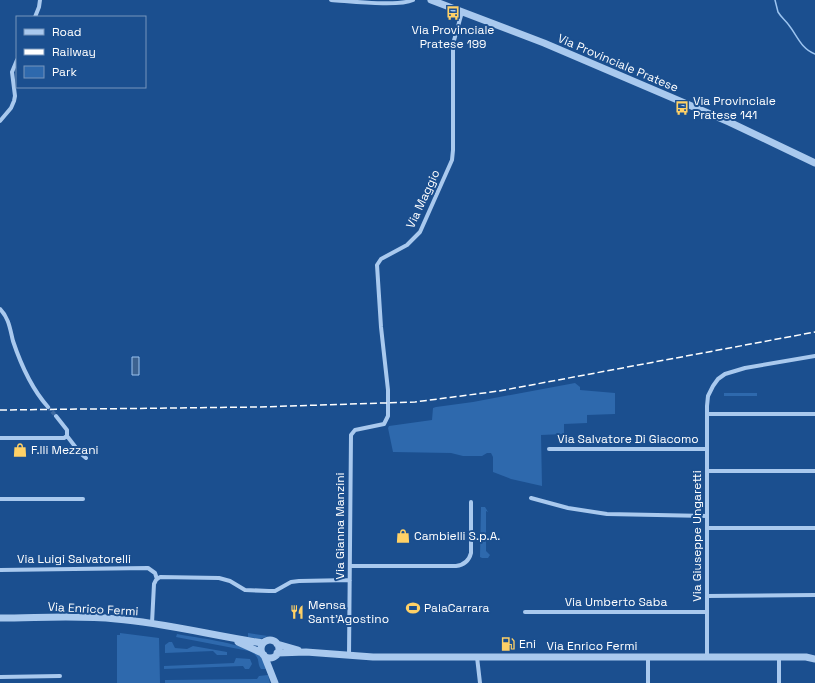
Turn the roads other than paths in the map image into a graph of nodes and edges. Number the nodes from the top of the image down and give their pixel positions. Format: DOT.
graph roads {
  1 [pos="40,0"];
  2 [pos="331,0"];
  3 [pos="413,0"];
  4 [pos="431,0"];
  5 [pos="462,12"];
  6 [pos="35,16"];
  7 [pos="16,62"];
  8 [pos="0,121"];
  9 [pos="815,163"];
  10 [pos="0,309"];
  11 [pos="815,356"];
  12 [pos="48,407"];
  13 [pos="707,414"];
  14 [pos="815,414"];
  15 [pos="56,416"];
  16 [pos="67,436"];
  17 [pos="0,438"];
  18 [pos="350,444"];
  19 [pos="549,449"];
  20 [pos="707,449"];
  21 [pos="86,458"];
  22 [pos="707,471"];
  23 [pos="815,471"];
  24 [pos="531,498"];
  25 [pos="0,499"];
  26 [pos="83,499"];
  27 [pos="472,502"];
  28 [pos="707,516"];
  29 [pos="707,528"];
  30 [pos="815,528"];
  31 [pos="350,566"];
  32 [pos="0,570"];
  33 [pos="157,579"];
  34 [pos="350,580"];
  35 [pos="815,595"];
  36 [pos="707,596"];
  37 [pos="525,612"];
  38 [pos="707,612"];
  39 [pos="0,618"];
  40 [pos="152,623"];
  41 [pos="230,638"];
  42 [pos="263,643"];
  43 [pos="277,644"];
  44 [pos="306,652"];
  45 [pos="263,654"];
  46 [pos="276,655"];
  47 [pos="815,655"];
  48 [pos="349,656"];
  49 [pos="477,657"];
  50 [pos="648,657"];
  51 [pos="707,657"];
  52 [pos="779,657"];
  53 [pos="806,657"];
  54 [pos="815,659"];
  55 [pos="272,671"];
  56 [pos="60,676"];
  57 [pos="0,677"];
  58 [pos="275,683"];
  59 [pos="480,683"];
  60 [pos="648,683"];
  61 [pos="779,683"];
  1 -- 6 [label="street"];
  2 -- 3 [label="street"];
  4 -- 5 [label="street, Via Provinciale Pratese"];
  5 -- 9 [label="street, Via Provinciale Pratese"];
  5 -- 18 [label="street, Via Maggio"];
  7 -- 8 [label="street"];
  10 -- 12 [label="street"];
  11 -- 13 [label="street, Via Giuseppe Ungaretti"];
  13 -- 14 [label="street"];
  13 -- 20 [label="street, Via Giuseppe Ungaretti"];
  15 -- 16 [label="street"];
  16 -- 17 [label="street"];
  16 -- 21 [label="street"];
  18 -- 31 [label="street, Via Gianna Manzini"];
  19 -- 20 [label="street, Via Salvatore Di Giacomo"];
  20 -- 22 [label="street, Via Giuseppe Ungaretti"];
  22 -- 23 [label="street"];
  22 -- 28 [label="street, Via Giuseppe Ungaretti"];
  24 -- 28 [label="street"];
  25 -- 26 [label="street"];
  27 -- 31 [label="street"];
  28 -- 29 [label="street, Via Giuseppe Ungaretti"];
  29 -- 30 [label="street"];
  29 -- 36 [label="street, Via Giuseppe Ungaretti"];
  31 -- 34 [label="street, Via Gianna Manzini"];
  32 -- 33 [label="street, Via Luigi Salvatorelli"];
  33 -- 34 [label="street"];
  33 -- 40 [label="street"];
  34 -- 48 [label="street, Via Gianna Manzini"];
  35 -- 36 [label="street"];
  36 -- 38 [label="street, Via Giuseppe Ungaretti"];
  37 -- 38 [label="street, Via Umberto Saba"];
  38 -- 51 [label="street, Via Giuseppe Ungaretti"];
  39 -- 40 [label="street, Via Enrico Fermi"];
  40 -- 41 [label="street, Via Enrico Fermi"];
  41 -- 42 [label="street"];
  41 -- 45 [label="street"];
  42 -- 43 [label="street"];
  42 -- 45 [label="street"];
  43 -- 44 [label="street"];
  43 -- 46 [label="street"];
  44 -- 46 [label="street"];
  44 -- 48 [label="street, Via Enrico Fermi"];
  45 -- 46 [label="street"];
  45 -- 55 [label="street"];
  46 -- 55 [label="street"];
  47 -- 53 [label="street, Via Enrico Fermi"];
  48 -- 49 [label="street, Via Enrico Fermi"];
  49 -- 50 [label="street, Via Enrico Fermi"];
  49 -- 59 [label="street"];
  50 -- 51 [label="street, Via Enrico Fermi"];
  50 -- 60 [label="street"];
  51 -- 52 [label="street, Via Enrico Fermi"];
  52 -- 53 [label="street, Via Enrico Fermi"];
  52 -- 61 [label="street"];
  53 -- 54 [label="street, Via Enrico Fermi"];
  55 -- 58 [label="street"];
  56 -- 57 [label="street"];
}
